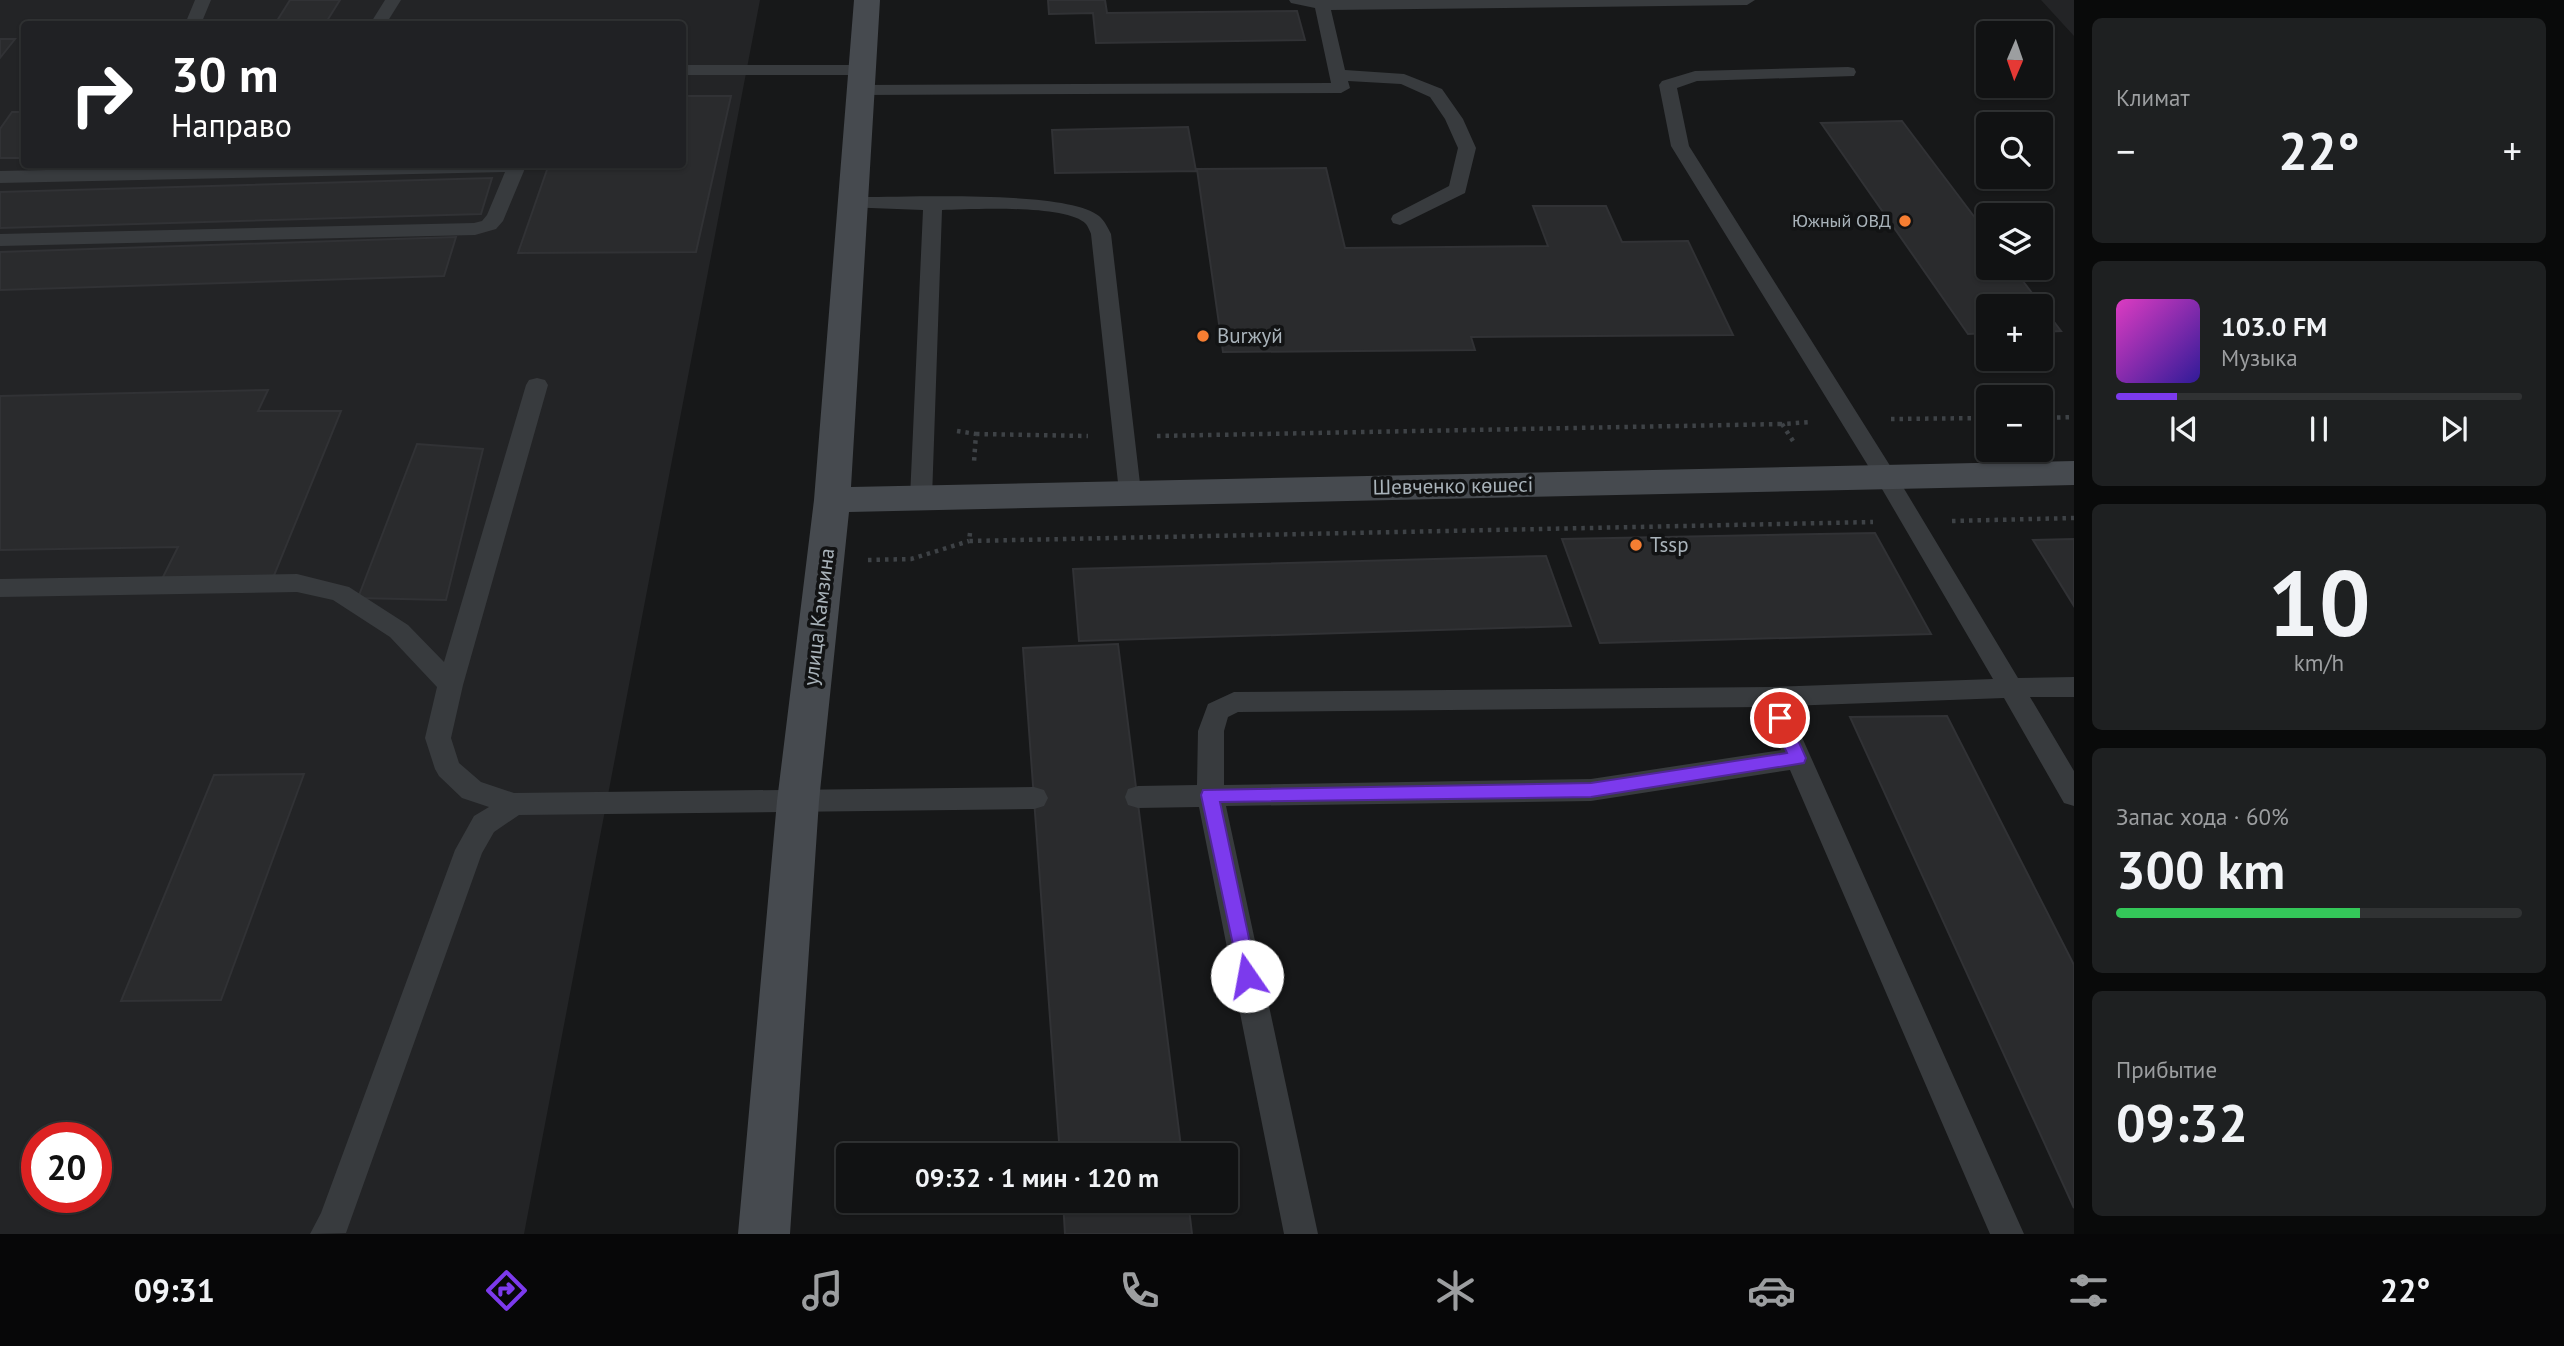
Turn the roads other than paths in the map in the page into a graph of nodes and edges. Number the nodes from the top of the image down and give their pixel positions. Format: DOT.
graph roads {
  1 [pos="203,0"];
  2 [pos="393,0"];
  3 [pos="867,0"];
  4 [pos="1297,0"];
  5 [pos="1747,0"];
  6 [pos="1322,3"];
  7 [pos="194,21"];
  8 [pos="380,21"];
  9 [pos="686,70"];
  10 [pos="1848,72"];
  11 [pos="1338,75"];
  12 [pos="861,80"];
  13 [pos="388,168"];
  14 [pos="516,168"];
  15 [pos="0,177"];
  16 [pos="852,203"];
  17 [pos="933,204"];
  18 [pos="1399,219"];
  19 [pos="0,240"];
  20 [pos="537,385"];
  21 [pos="2074,473"];
  22 [pos="1886,477"];
  23 [pos="1130,492"];
  24 [pos="921,498"];
  25 [pos="832,500"];
  26 [pos="0,588"];
  27 [pos="450,685"];
  28 [pos="2074,687"];
  29 [pos="2011,688"];
  30 [pos="1770,697"];
  31 [pos="1798,758"];
  32 [pos="1210,795"];
  33 [pos="2074,795"];
  34 [pos="1034,797"];
  35 [pos="1138,797"];
  36 [pos="798,801"];
  37 [pos="514,804"];
  38 [pos="327,1234"];
  39 [pos="764,1234"];
  40 [pos="1301,1234"];
  41 [pos="2007,1234"];
  1 -- 7 [label="lane"];
  2 -- 8 [label="lane"];
  3 -- 12 [label="main road, улица Камзина"];
  4 -- 6 [label="lane"];
  5 -- 6 [label="lane"];
  6 -- 11 [label="lane"];
  9 -- 12 [label="lane"];
  10 -- 22 [label="lane"];
  11 -- 12 [label="lane"];
  11 -- 18 [label="lane"];
  12 -- 16 [label="main road, улица Камзина"];
  13 -- 15 [label="lane"];
  14 -- 19 [label="lane"];
  16 -- 17 [label="lane"];
  16 -- 25 [label="main road, улица Камзина"];
  17 -- 23 [label="lane"];
  17 -- 24 [label="lane"];
  20 -- 27 [label="lane"];
  21 -- 22 [label="main road, Шевченко көшесі"];
  22 -- 23 [label="main road, Шевченко көшесі"];
  22 -- 29 [label="lane"];
  23 -- 24 [label="main road, Шевченко көшесі"];
  24 -- 25 [label="main road, Шевченко көшесі"];
  25 -- 36 [label="main road, улица Камзина"];
  26 -- 27 [label="lane"];
  27 -- 37 [label="lane"];
  28 -- 29 [label="lane"];
  29 -- 30 [label="lane"];
  29 -- 33 [label="lane"];
  30 -- 31 [label="lane"];
  30 -- 32 [label="lane"];
  31 -- 32 [label="lane"];
  31 -- 41 [label="lane"];
  32 -- 35 [label="lane"];
  32 -- 40 [label="lane"];
  34 -- 36 [label="lane"];
  36 -- 37 [label="lane"];
  36 -- 39 [label="main road, улица Камзина"];
  37 -- 38 [label="lane"];
}
